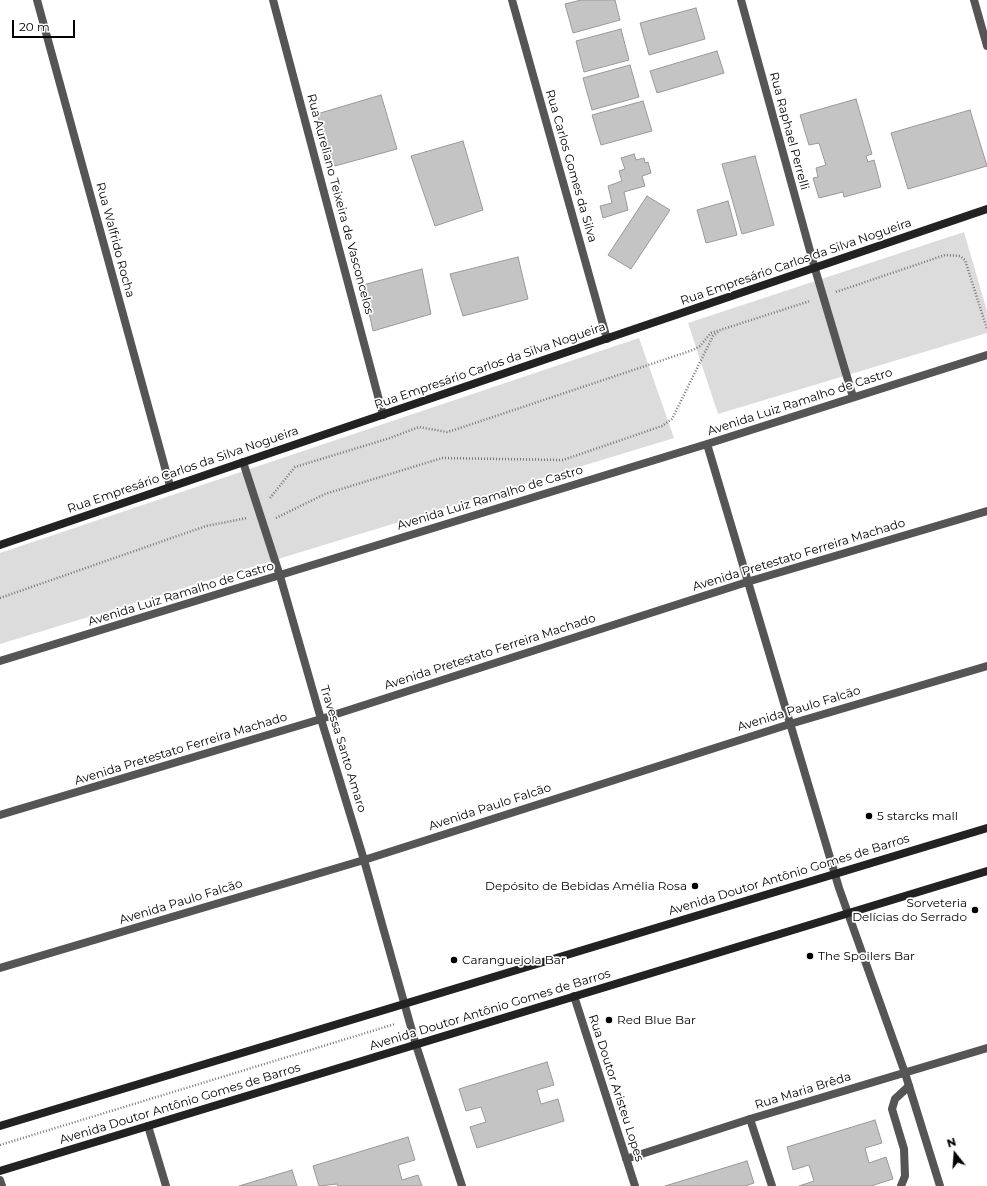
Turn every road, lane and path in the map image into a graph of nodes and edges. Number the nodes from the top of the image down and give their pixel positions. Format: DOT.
graph roads {
  1 [pos="37,0"];
  2 [pos="273,0"];
  3 [pos="512,0"];
  4 [pos="741,0"];
  5 [pos="974,0"];
  6 [pos="987,46"];
  7 [pos="987,209"];
  8 [pos="815,269"];
  9 [pos="823,296"];
  10 [pos="987,329"];
  11 [pos="721,330"];
  12 [pos="607,339"];
  13 [pos="987,355"];
  14 [pos="853,398"];
  15 [pos="383,415"];
  16 [pos="707,444"];
  17 [pos="243,462"];
  18 [pos="170,486"];
  19 [pos="987,511"];
  20 [pos="260,515"];
  21 [pos="0,545"];
  22 [pos="280,576"];
  23 [pos="747,582"];
  24 [pos="0,598"];
  25 [pos="0,661"];
  26 [pos="987,666"];
  27 [pos="321,719"];
  28 [pos="790,724"];
  29 [pos="0,815"];
  30 [pos="987,828"];
  31 [pos="364,860"];
  32 [pos="987,871"];
  33 [pos="835,874"];
  34 [pos="847,914"];
  35 [pos="0,968"];
  36 [pos="574,996"];
  37 [pos="405,1004"];
  38 [pos="416,1045"];
  39 [pos="987,1048"];
  40 [pos="905,1072"];
  41 [pos="909,1086"];
  42 [pos="750,1119"];
  43 [pos="0,1126"];
  44 [pos="148,1126"];
  45 [pos="626,1159"];
  46 [pos="0,1171"];
  47 [pos="0,1180"];
  48 [pos="2,1186"];
  49 [pos="166,1186"];
  50 [pos="462,1186"];
  51 [pos="635,1186"];
  52 [pos="772,1186"];
  53 [pos="901,1186"];
  54 [pos="940,1186"];
  1 -- 18 [label="street, Rua Walfrido Rocha"];
  2 -- 15 [label="street, Rua Aureliano Teixeira de Vasconcelos"];
  3 -- 12 [label="street, Rua Carlos Gomes da Silva"];
  4 -- 8 [label="street, Rua Raphael Perrelli"];
  5 -- 6 [label="street"];
  7 -- 8 [label="main road, Rua Empresário Carlos da Silva Nogueira"];
  8 -- 9 [label="street, Rua Raphael Perrelli"];
  8 -- 12 [label="main road, Rua Empresário Carlos da Silva Nogueira"];
  9 -- 10 [label="path"];
  9 -- 11 [label="path"];
  9 -- 14 [label="street, Rua Raphael Perrelli"];
  11 -- 20 [label="path"];
  11 -- 20 [label="path"];
  12 -- 15 [label="main road, Rua Empresário Carlos da Silva Nogueira"];
  13 -- 14 [label="street, Avenida Luiz Ramalho de Castro"];
  14 -- 16 [label="street, Avenida Luiz Ramalho de Castro"];
  15 -- 17 [label="main road, Rua Empresário Carlos da Silva Nogueira"];
  16 -- 22 [label="street, Avenida Luiz Ramalho de Castro"];
  16 -- 23 [label="street"];
  17 -- 18 [label="main road, Rua Empresário Carlos da Silva Nogueira"];
  17 -- 20 [label="street, Travessa Santo Amaro"];
  18 -- 21 [label="main road, Rua Empresário Carlos da Silva Nogueira"];
  19 -- 23 [label="street, Avenida Pretestato Ferreira Machado"];
  20 -- 22 [label="street, Travessa Santo Amaro"];
  20 -- 24 [label="path"];
  22 -- 25 [label="street, Avenida Luiz Ramalho de Castro"];
  22 -- 27 [label="street, Travessa Santo Amaro"];
  23 -- 27 [label="street, Avenida Pretestato Ferreira Machado"];
  23 -- 28 [label="street"];
  26 -- 28 [label="street, Avenida Paulo Falcão"];
  27 -- 29 [label="street, Avenida Pretestato Ferreira Machado"];
  27 -- 31 [label="street, Travessa Santo Amaro"];
  28 -- 31 [label="street, Avenida Paulo Falcão"];
  28 -- 33 [label="street"];
  30 -- 33 [label="main road, Avenida Doutor Antônio Gomes de Barros"];
  31 -- 35 [label="street, Avenida Paulo Falcão"];
  31 -- 37 [label="street, Travessa Santo Amaro"];
  32 -- 34 [label="main road, Avenida Doutor Antônio Gomes de Barros"];
  33 -- 34 [label="street"];
  33 -- 37 [label="main road, Avenida Doutor Antônio Gomes de Barros"];
  34 -- 36 [label="main road, Avenida Doutor Antônio Gomes de Barros"];
  34 -- 40 [label="street"];
  36 -- 38 [label="main road, Avenida Doutor Antônio Gomes de Barros"];
  36 -- 45 [label="street, Rua Doutor Aristeu Lopes"];
  37 -- 38 [label="street, Travessa Santo Amaro"];
  37 -- 43 [label="main road, Avenida Doutor Antônio Gomes de Barros"];
  38 -- 44 [label="main road, Avenida Doutor Antônio Gomes de Barros"];
  38 -- 50 [label="street, Travessa Santo Amaro"];
  39 -- 40 [label="street, Rua Maria Brêda"];
  40 -- 41 [label="street"];
  40 -- 42 [label="street, Rua Maria Brêda"];
  41 -- 53 [label="street"];
  41 -- 54 [label="street"];
  42 -- 45 [label="street, Rua Maria Brêda"];
  42 -- 52 [label="street"];
  44 -- 46 [label="main road, Avenida Doutor Antônio Gomes de Barros"];
  44 -- 49 [label="street"];
  45 -- 51 [label="street, Rua Doutor Aristeu Lopes"];
  47 -- 48 [label="street"];
}
